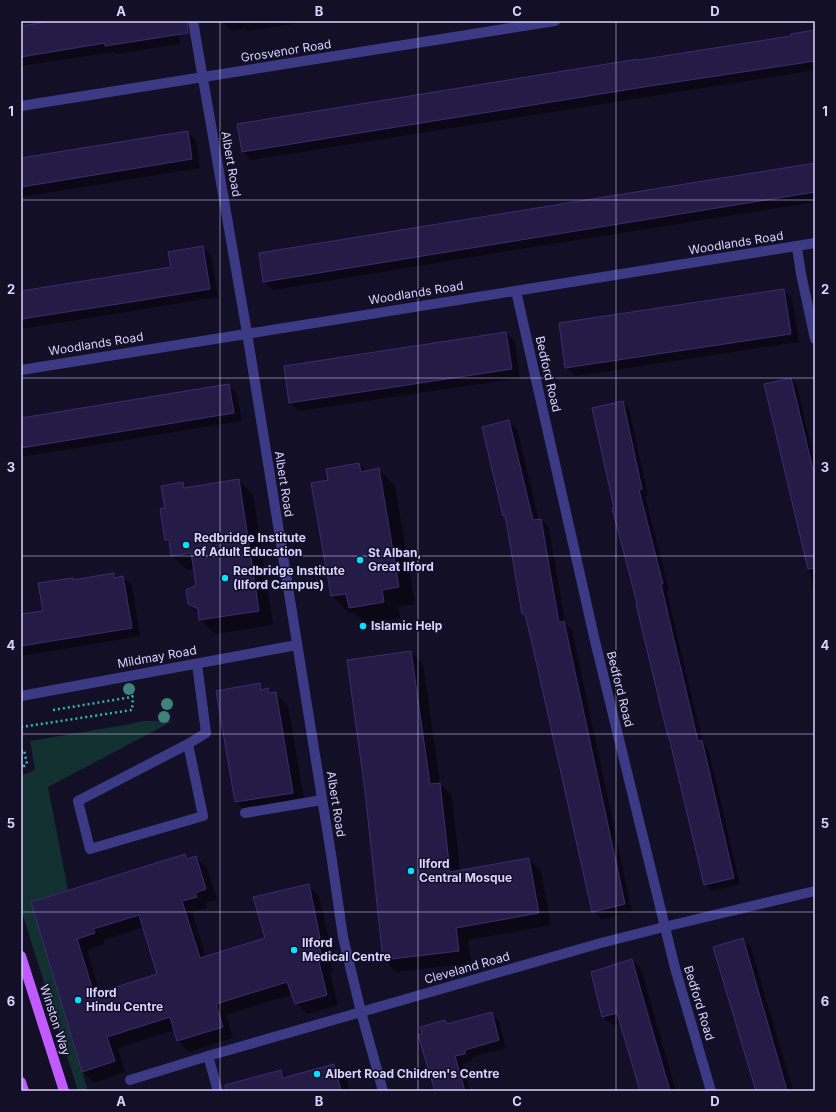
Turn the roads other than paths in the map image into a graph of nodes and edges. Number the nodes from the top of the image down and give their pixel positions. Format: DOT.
graph roads {
  1 [pos="193,21"];
  2 [pos="555,21"];
  3 [pos="203,77"];
  4 [pos="21,106"];
  5 [pos="815,243"];
  6 [pos="797,247"];
  7 [pos="516,291"];
  8 [pos="247,333"];
  9 [pos="815,339"];
  10 [pos="21,370"];
  11 [pos="297,645"];
  12 [pos="197,664"];
  13 [pos="21,696"];
  14 [pos="188,744"];
  15 [pos="322,800"];
  16 [pos="245,813"];
  17 [pos="815,891"];
  18 [pos="664,927"];
  19 [pos="21,956"];
  20 [pos="361,1012"];
  21 [pos="208,1056"];
  22 [pos="130,1080"];
  23 [pos="21,1082"];
  24 [pos="24,1091"];
  25 [pos="64,1091"];
  26 [pos="218,1091"];
  27 [pos="383,1091"];
  28 [pos="711,1091"];
  1 -- 3 [label="street, Albert Road"];
  2 -- 3 [label="street, Grosvenor Road"];
  3 -- 4 [label="street, Grosvenor Road"];
  3 -- 8 [label="street, Albert Road"];
  5 -- 6 [label="street, Woodlands Road"];
  6 -- 7 [label="street, Woodlands Road"];
  6 -- 9 [label="street"];
  7 -- 8 [label="street, Woodlands Road"];
  7 -- 18 [label="street, Bedford Road"];
  8 -- 10 [label="street, Woodlands Road"];
  8 -- 11 [label="street, Albert Road"];
  11 -- 12 [label="street, Mildmay Road"];
  11 -- 15 [label="street, Albert Road"];
  12 -- 13 [label="street, Mildmay Road"];
  12 -- 14 [label="street"];
  14 -- 14 [label="street"];
  15 -- 16 [label="street"];
  15 -- 20 [label="street, Albert Road"];
  17 -- 18 [label="street, Cleveland Road"];
  18 -- 20 [label="street, Cleveland Road"];
  18 -- 28 [label="street, Bedford Road"];
  19 -- 25 [label="main road, Winston Way"];
  20 -- 21 [label="street, Cleveland Road"];
  20 -- 27 [label="street, Albert Road"];
  21 -- 22 [label="street, Cleveland Road"];
  21 -- 26 [label="street"];
  23 -- 24 [label="main road"];
}
